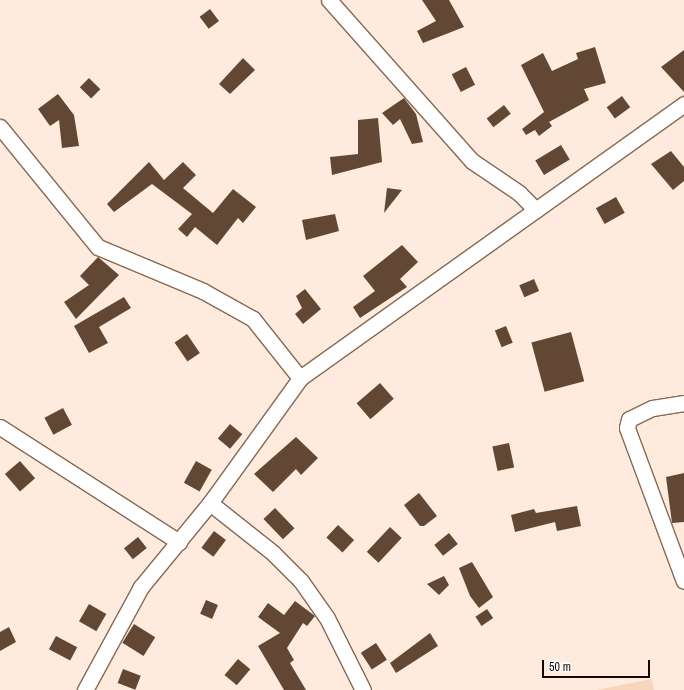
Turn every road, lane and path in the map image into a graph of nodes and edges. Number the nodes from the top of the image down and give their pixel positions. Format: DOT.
graph roads {
  1 [pos="329,0"];
  2 [pos="684,104"];
  3 [pos="0,127"];
  4 [pos="536,210"];
  5 [pos="300,378"];
  6 [pos="684,403"];
  7 [pos="0,427"];
  8 [pos="210,503"];
  9 [pos="179,542"];
  10 [pos="684,581"];
  11 [pos="85,690"];
  12 [pos="363,690"];
  1 -- 4 [label="street"];
  2 -- 4 [label="street"];
  3 -- 5 [label="street"];
  4 -- 5 [label="street"];
  5 -- 8 [label="street"];
  6 -- 10 [label="street"];
  7 -- 9 [label="street"];
  8 -- 9 [label="street"];
  8 -- 12 [label="street"];
  9 -- 11 [label="street"];
}
